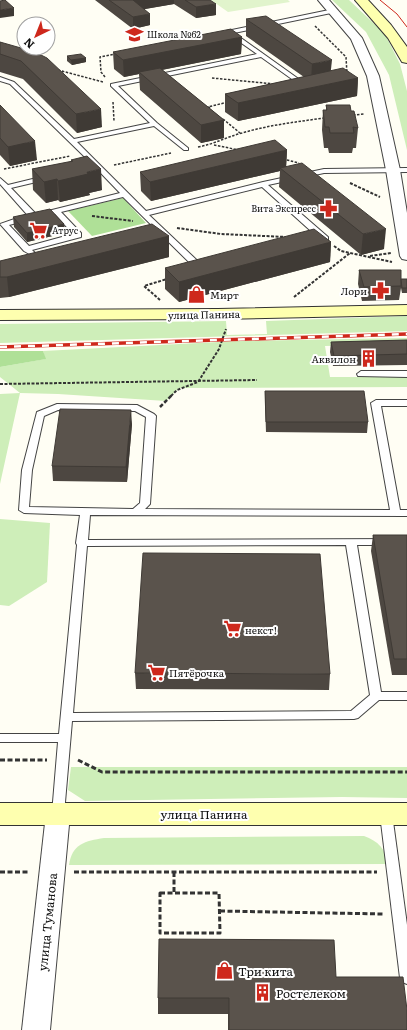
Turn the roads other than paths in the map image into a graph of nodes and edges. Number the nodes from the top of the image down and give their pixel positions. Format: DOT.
graph roads {
  1 [pos="323,0"];
  2 [pos="361,0"];
  3 [pos="334,11"];
  4 [pos="262,55"];
  5 [pos="407,59"];
  6 [pos="0,79"];
  7 [pos="298,88"];
  8 [pos="155,124"];
  9 [pos="73,141"];
  10 [pos="186,150"];
  11 [pos="98,166"];
  12 [pos="74,170"];
  13 [pos="393,170"];
  14 [pos="407,170"];
  15 [pos="51,176"];
  16 [pos="0,180"];
  17 [pos="263,184"];
  18 [pos="6,187"];
  19 [pos="125,194"];
  20 [pos="56,211"];
  21 [pos="144,214"];
  22 [pos="34,216"];
  23 [pos="322,240"];
  24 [pos="27,249"];
  25 [pos="406,253"];
  26 [pos="34,257"];
  27 [pos="204,268"];
  28 [pos="407,310"];
  29 [pos="0,315"];
  30 [pos="361,374"];
  31 [pos="407,374"];
  32 [pos="407,403"];
  33 [pos="137,511"];
  34 [pos="85,512"];
  35 [pos="396,513"];
  36 [pos="407,513"];
  37 [pos="351,542"];
  38 [pos="407,542"];
  39 [pos="81,543"];
  40 [pos="376,696"];
  41 [pos="407,696"];
  42 [pos="67,717"];
  43 [pos="0,738"];
  44 [pos="65,738"];
  45 [pos="0,814"];
  46 [pos="58,814"];
  47 [pos="397,814"];
  48 [pos="407,978"];
  49 [pos="36,1030"];
  1 -- 3 [label="street"];
  2 -- 5 [label="street"];
  3 -- 4 [label="lane"];
  3 -- 13 [label="street"];
  4 -- 7 [label="lane"];
  4 -- 8 [label="lane"];
  6 -- 9 [label="lane"];
  8 -- 9 [label="lane"];
  8 -- 10 [label="lane"];
  9 -- 11 [label="lane"];
  11 -- 12 [label="lane"];
  11 -- 19 [label="lane"];
  13 -- 14 [label="lane"];
  13 -- 17 [label="lane"];
  13 -- 25 [label="street"];
  15 -- 18 [label="lane"];
  16 -- 18 [label="lane"];
  17 -- 21 [label="lane"];
  17 -- 23 [label="lane"];
  18 -- 22 [label="lane"];
  19 -- 20 [label="lane"];
  19 -- 21 [label="lane"];
  20 -- 22 [label="lane"];
  20 -- 24 [label="lane"];
  21 -- 27 [label="lane"];
  22 -- 24 [label="lane"];
  24 -- 26 [label="lane"];
  28 -- 29 [label="street, улица Панина"];
  30 -- 31 [label="lane"];
  32 -- 35 [label="lane"];
  33 -- 34 [label="lane"];
  33 -- 34 [label="lane"];
  33 -- 35 [label="lane"];
  34 -- 39 [label="lane"];
  35 -- 36 [label="lane"];
  37 -- 38 [label="lane"];
  37 -- 39 [label="lane"];
  37 -- 40 [label="lane"];
  39 -- 42 [label="lane"];
  40 -- 41 [label="lane"];
  40 -- 42 [label="lane"];
  42 -- 44 [label="lane"];
  43 -- 44 [label="lane"];
  44 -- 46 [label="lane"];
  45 -- 46 [label="street, улица Панина"];
  46 -- 47 [label="street, улица Панина"];
  46 -- 49 [label="street, улица Туманова"];
  47 -- 48 [label="lane"];
}
